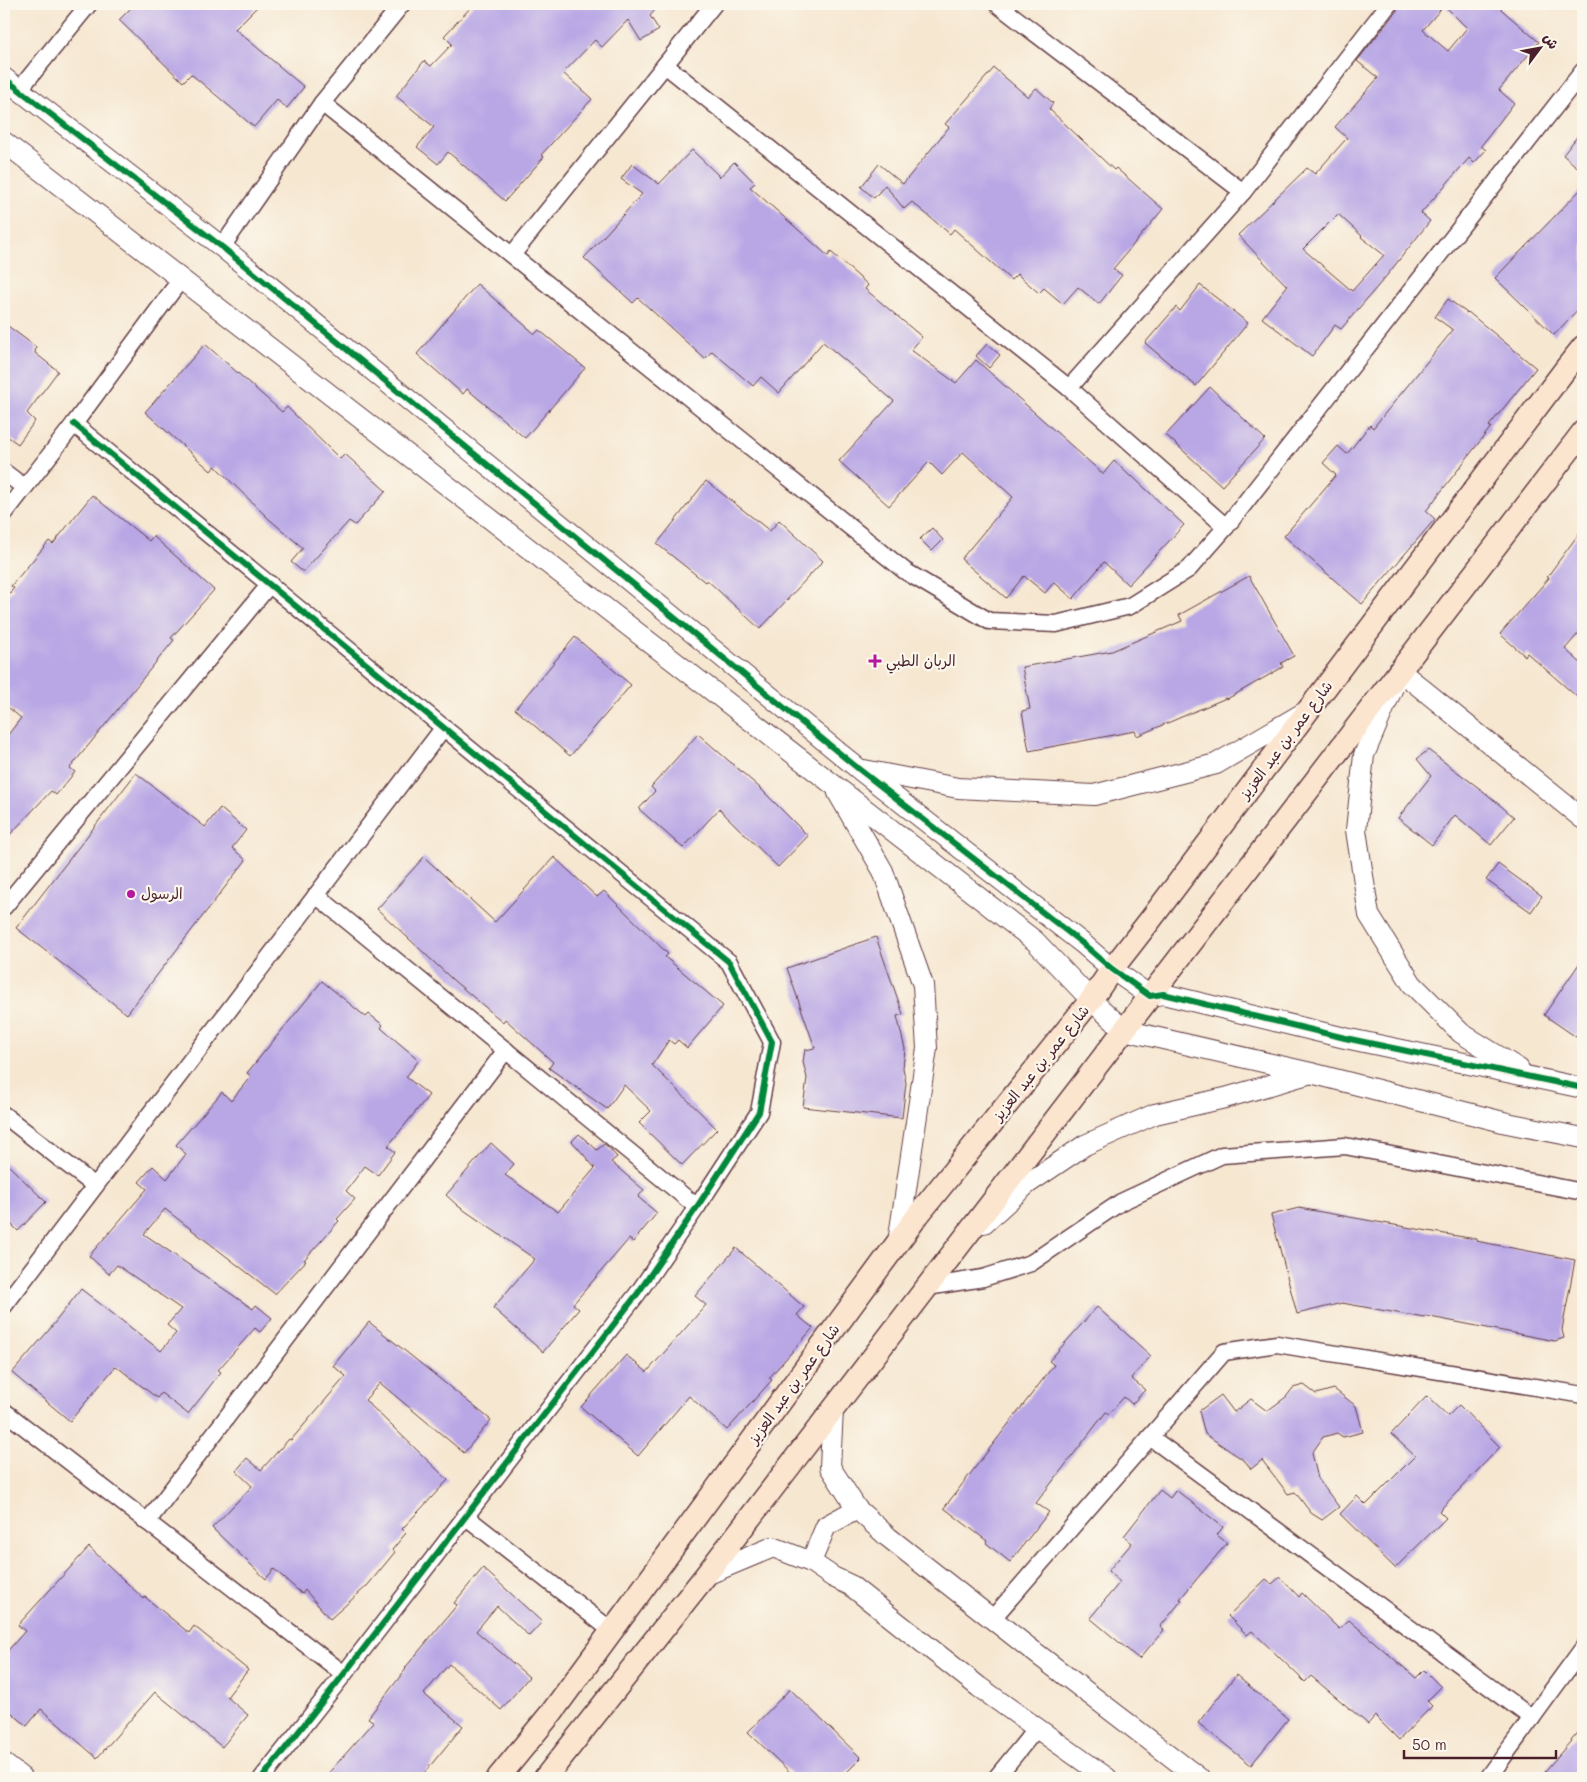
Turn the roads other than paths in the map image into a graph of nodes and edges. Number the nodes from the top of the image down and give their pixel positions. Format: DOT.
graph roads {
  1 [pos="89,4"];
  2 [pos="402,4"];
  3 [pos="714,4"];
  4 [pos="997,4"];
  5 [pos="1390,4"];
  6 [pos="665,65"];
  7 [pos="1583,71"];
  8 [pos="11,84"];
  9 [pos="322,103"];
  10 [pos="4,142"];
  11 [pos="1243,192"];
  12 [pos="222,247"];
  13 [pos="512,255"];
  14 [pos="181,279"];
  15 [pos="1583,347"];
  16 [pos="1069,388"];
  17 [pos="74,424"];
  18 [pos="1583,432"];
  19 [pos="4,472"];
  20 [pos="24,488"];
  21 [pos="4,514"];
  22 [pos="1226,527"];
  23 [pos="270,584"];
  24 [pos="1400,671"];
  25 [pos="1309,710"];
  26 [pos="444,727"];
  27 [pos="860,770"];
  28 [pos="833,785"];
  29 [pos="1583,819"];
  30 [pos="316,895"];
  31 [pos="4,907"];
  32 [pos="1112,969"];
  33 [pos="1150,996"];
  34 [pos="1091,1000"];
  35 [pos="1124,1030"];
  36 [pos="506,1050"];
  37 [pos="1311,1073"];
  38 [pos="1542,1078"];
  39 [pos="1583,1088"];
  40 [pos="4,1115"];
  41 [pos="1583,1138"];
  42 [pos="95,1186"];
  43 [pos="1583,1192"];
  44 [pos="697,1207"];
  45 [pos="898,1243"];
  46 [pos="956,1248"];
  47 [pos="927,1287"];
  48 [pos="4,1306"];
  49 [pos="1583,1396"];
  50 [pos="833,1410"];
  51 [pos="4,1411"];
  52 [pos="1150,1437"];
  53 [pos="857,1509"];
  54 [pos="466,1516"];
  55 [pos="148,1522"];
  56 [pos="811,1562"];
  57 [pos="706,1575"];
  58 [pos="992,1619"];
  59 [pos="612,1631"];
  60 [pos="1583,1648"];
  61 [pos="344,1674"];
  62 [pos="1532,1718"];
  63 [pos="1036,1729"];
  64 [pos="4,1764"];
  65 [pos="22,1778"];
  66 [pos="262,1778"];
  67 [pos="498,1778"];
  68 [pos="545,1778"];
  69 [pos="996,1778"];
  70 [pos="1107,1778"];
  71 [pos="1199,1778"];
  72 [pos="1488,1778"];
  1 -- 8 [label="street"];
  2 -- 9 [label="street"];
  3 -- 6 [label="street"];
  4 -- 11 [label="street"];
  5 -- 11 [label="street"];
  6 -- 13 [label="street"];
  6 -- 16 [label="street"];
  7 -- 22 [label="street"];
  8 -- 12 [label="street"];
  9 -- 12 [label="street"];
  9 -- 13 [label="street"];
  10 -- 14 [label="street"];
  11 -- 16 [label="street"];
  12 -- 27 [label="street"];
  13 -- 22 [label="street"];
  14 -- 17 [label="street"];
  14 -- 28 [label="street"];
  15 -- 25 [label="main road, شارع عمر بن عبد العزيز"];
  16 -- 22 [label="street"];
  17 -- 20 [label="street"];
  17 -- 23 [label="street"];
  18 -- 24 [label="main road"];
  19 -- 20 [label="street"];
  20 -- 21 [label="street"];
  23 -- 26 [label="street"];
  23 -- 31 [label="street"];
  24 -- 29 [label="street"];
  24 -- 33 [label="main road"];
  24 -- 38 [label="street"];
  25 -- 27 [label="street"];
  25 -- 32 [label="main road, شارع عمر بن عبد العزيز"];
  26 -- 30 [label="street"];
  26 -- 44 [label="street"];
  27 -- 32 [label="street"];
  28 -- 34 [label="street"];
  28 -- 45 [label="street"];
  30 -- 36 [label="street"];
  30 -- 42 [label="street"];
  32 -- 33 [label="street"];
  32 -- 34 [label="main road, شارع عمر بن عبد العزيز"];
  33 -- 35 [label="main road"];
  33 -- 38 [label="street"];
  34 -- 35 [label="street"];
  34 -- 45 [label="main road, شارع عمر بن عبد العزيز"];
  35 -- 37 [label="street"];
  35 -- 46 [label="main road"];
  36 -- 44 [label="street"];
  36 -- 55 [label="street"];
  37 -- 41 [label="street"];
  37 -- 46 [label="street"];
  38 -- 39 [label="street"];
  40 -- 42 [label="street"];
  42 -- 48 [label="street"];
  43 -- 47 [label="street"];
  44 -- 54 [label="street"];
  45 -- 59 [label="main road, شارع عمر بن عبد العزيز"];
  46 -- 47 [label="main road"];
  47 -- 50 [label="main road"];
  49 -- 52 [label="street"];
  50 -- 53 [label="street"];
  50 -- 57 [label="main road"];
  51 -- 55 [label="street"];
  52 -- 58 [label="street"];
  52 -- 62 [label="street"];
  53 -- 56 [label="street"];
  53 -- 58 [label="street"];
  54 -- 59 [label="street"];
  54 -- 61 [label="street"];
  55 -- 61 [label="street"];
  56 -- 57 [label="street"];
  56 -- 63 [label="street"];
  57 -- 68 [label="main road"];
  58 -- 71 [label="street"];
  59 -- 67 [label="main road, شارع عمر بن عبد العزيز"];
  60 -- 62 [label="street"];
  61 -- 66 [label="street"];
  62 -- 72 [label="street"];
  63 -- 69 [label="street"];
  63 -- 70 [label="street"];
  64 -- 65 [label="street"];
}
